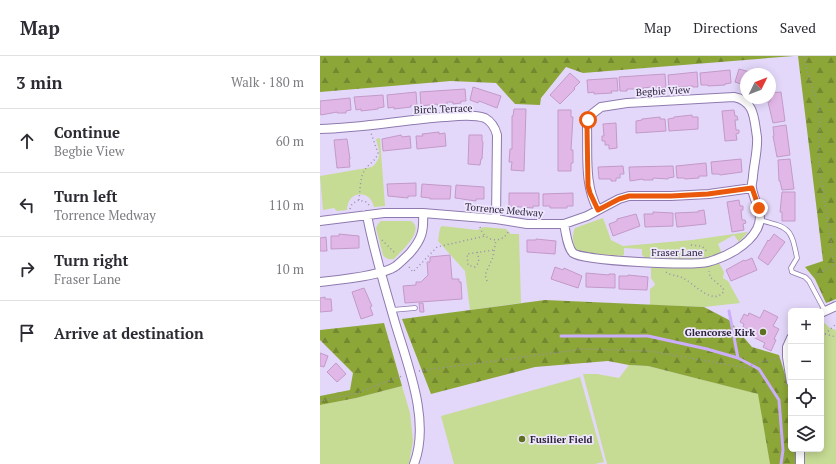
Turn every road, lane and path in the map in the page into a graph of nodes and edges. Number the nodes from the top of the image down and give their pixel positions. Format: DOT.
graph roads {
  1 [pos="804,56"];
  2 [pos="368,126"];
  3 [pos="320,129"];
  4 [pos="752,188"];
  5 [pos="359,200"];
  6 [pos="598,210"];
  7 [pos="423,213"];
  8 [pos="369,214"];
  9 [pos="350,217"];
  10 [pos="481,218"];
  11 [pos="496,219"];
  12 [pos="760,220"];
  13 [pos="320,221"];
  14 [pos="511,222"];
  15 [pos="564,224"];
  16 [pos="496,240"];
  17 [pos="691,245"];
  18 [pos="494,250"];
  19 [pos="477,252"];
  20 [pos="708,262"];
  21 [pos="663,270"];
  22 [pos="381,272"];
  23 [pos="487,281"];
  24 [pos="810,281"];
  25 [pos="320,282"];
  26 [pos="836,306"];
  27 [pos="415,308"];
  28 [pos="821,308"];
  29 [pos="391,310"];
  30 [pos="824,312"];
  31 [pos="835,325"];
  32 [pos="825,334"];
  33 [pos="836,337"];
  34 [pos="788,344"];
  35 [pos="787,357"];
  36 [pos="410,373"];
  37 [pos="790,380"];
  38 [pos="320,401"];
  39 [pos="800,452"];
  40 [pos="414,464"];
  41 [pos="800,464"];
  1 -- 24 [label="path"];
  2 -- 3 [label="street, Birch Terrace"];
  2 -- 5 [label="path"];
  2 -- 11 [label="street, Birch Terrace"];
  4 -- 6 [label="street, Torrence Medway"];
  4 -- 6 [label="street, Begbie View"];
  4 -- 12 [label="street"];
  5 -- 8 [label="path"];
  5 -- 9 [label="path"];
  6 -- 15 [label="street, Torrence Medway"];
  7 -- 8 [label="street, Torrence Medway"];
  7 -- 10 [label="street, Torrence Medway"];
  7 -- 22 [label="street"];
  8 -- 9 [label="street, Torrence Medway"];
  8 -- 22 [label="street"];
  9 -- 13 [label="street, Torrence Medway"];
  10 -- 11 [label="street, Torrence Medway"];
  10 -- 16 [label="path"];
  11 -- 14 [label="street, Torrence Medway"];
  12 -- 20 [label="street, Fraser Lane"];
  12 -- 24 [label="lane"];
  14 -- 15 [label="street, Torrence Medway"];
  14 -- 16 [label="path"];
  15 -- 20 [label="street, Fraser Lane"];
  16 -- 18 [label="path"];
  17 -- 20 [label="path"];
  18 -- 19 [label="path"];
  18 -- 23 [label="path"];
  19 -- 19 [label="path"];
  20 -- 21 [label="path"];
  22 -- 25 [label="street"];
  22 -- 29 [label="street"];
  24 -- 28 [label="lane"];
  26 -- 30 [label="street"];
  27 -- 29 [label="lane"];
  29 -- 36 [label="street"];
  31 -- 32 [label="path"];
  32 -- 33 [label="path"];
  34 -- 35 [label="street"];
  35 -- 36 [label="path"];
  35 -- 37 [label="street"];
  36 -- 38 [label="path"];
  36 -- 40 [label="street"];
  39 -- 41 [label="street"];
}
